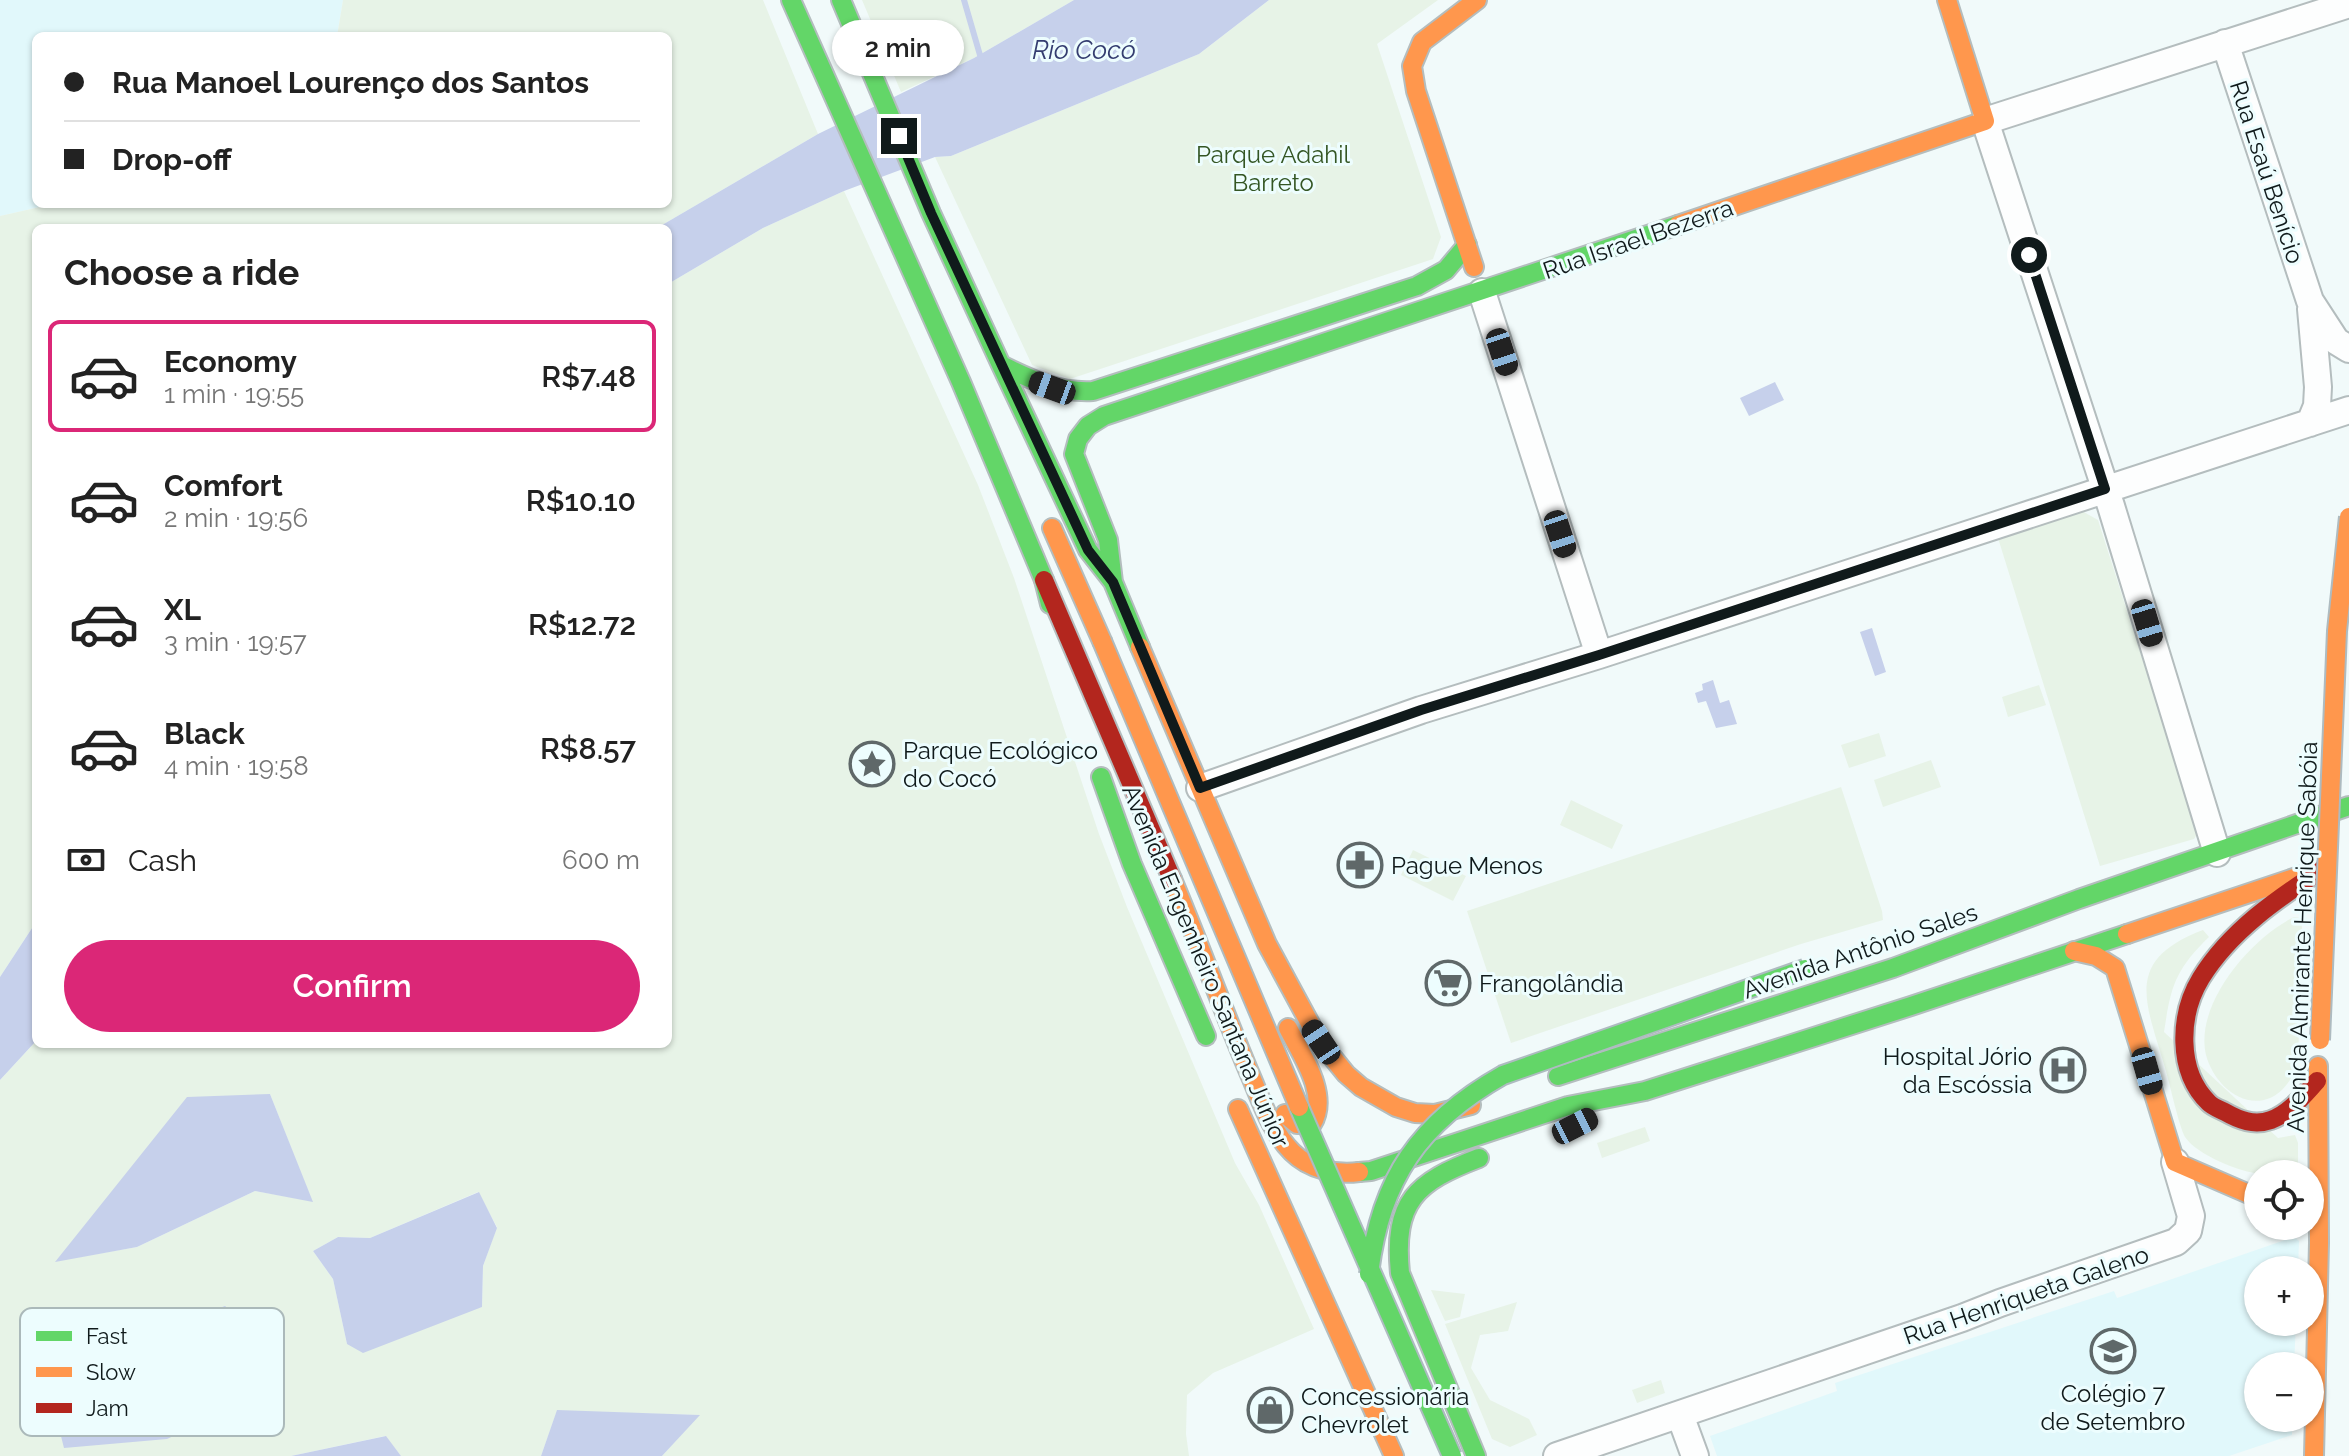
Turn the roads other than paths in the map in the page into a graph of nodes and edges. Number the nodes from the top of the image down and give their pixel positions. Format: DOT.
graph roads {
  1 [pos="791,0"];
  2 [pos="1477,0"];
  3 [pos="1947,0"];
  4 [pos="2349,4"];
  5 [pos="844,7"];
  6 [pos="2225,43"];
  7 [pos="1985,121"];
  8 [pos="1467,245"];
  9 [pos="1482,292"];
  10 [pos="2310,301"];
  11 [pos="2349,349"];
  12 [pos="1001,365"];
  13 [pos="2349,410"];
  14 [pos="1007,420"];
  15 [pos="2310,423"];
  16 [pos="2105,489"];
  17 [pos="1044,510"];
  18 [pos="2349,517"];
  19 [pos="1044,580"];
  20 [pos="1113,582"];
  21 [pos="1599,655"];
  22 [pos="1082,715"];
  23 [pos="1095,760"];
  24 [pos="1200,788"];
  25 [pos="2349,806"];
  26 [pos="2217,853"];
  27 [pos="2349,863"];
  28 [pos="2323,869"];
  29 [pos="2079,899"];
  30 [pos="1960,924"];
  31 [pos="1267,944"];
  32 [pos="1202,950"];
  33 [pos="2074,951"];
  34 [pos="1812,966"];
  35 [pos="1272,990"];
  36 [pos="1283,1015"];
  37 [pos="1213,1051"];
  38 [pos="2317,1081"];
  39 [pos="1537,1083"];
  40 [pos="1645,1091"];
  41 [pos="1509,1092"];
  42 [pos="1231,1094"];
  43 [pos="1589,1119"];
  44 [pos="1496,1152"];
  45 [pos="2305,1160"];
  46 [pos="2175,1162"];
  47 [pos="2244,1176"];
  48 [pos="2244,1192"];
  49 [pos="2315,1240"];
  50 [pos="2319,1243"];
  51 [pos="1356,1293"];
  52 [pos="1409,1295"];
  53 [pos="1372,1321"];
  54 [pos="1351,1322"];
  55 [pos="1365,1391"];
  56 [pos="1680,1415"];
  57 [pos="2309,1454"];
  58 [pos="1394,1456"];
  59 [pos="1452,1456"];
  60 [pos="1476,1456"];
  61 [pos="1557,1456"];
  62 [pos="1695,1456"];
  1 -- 19 [label="main road"];
  2 -- 8 [label="main road"];
  3 -- 7 [label="main road"];
  4 -- 6 [label="street, Rua Israel Bezerra"];
  5 -- 12 [label="main road"];
  6 -- 7 [label="street, Rua Israel Bezerra"];
  6 -- 10 [label="street, Rua Esaú Benício"];
  7 -- 9 [label="main road, Rua Israel Bezerra"];
  7 -- 16 [label="street"];
  8 -- 9 [label="main road"];
  8 -- 12 [label="main road"];
  9 -- 20 [label="main road, Rua Israel Bezerra"];
  9 -- 21 [label="street"];
  10 -- 11 [label="street, Rua Esaú Benício"];
  10 -- 15 [label="street, Rua Esaú Benício"];
  12 -- 14 [label="main road"];
  12 -- 20 [label="main road"];
  13 -- 15 [label="street"];
  15 -- 16 [label="street"];
  16 -- 21 [label="street"];
  16 -- 26 [label="street"];
  17 -- 59 [label="main road, Avenida Engenheiro Santana Júnior, bridge"];
  18 -- 38 [label="main road, Avenida Almirante Henrique Sabóia, bridge"];
  19 -- 22 [label="main road"];
  19 -- 32 [label="main road"];
  20 -- 24 [label="main road"];
  21 -- 24 [label="street"];
  23 -- 37 [label="main road, Avenida Engenheiro Santana Júnior"];
  24 -- 31 [label="main road"];
  25 -- 26 [label="main road, Avenida Antônio Sales"];
  26 -- 29 [label="main road, Avenida Antônio Sales"];
  27 -- 28 [label="main road"];
  28 -- 33 [label="main road"];
  28 -- 38 [label="main road"];
  29 -- 30 [label="main road"];
  29 -- 39 [label="main road, Avenida Antônio Sales"];
  31 -- 35 [label="main road"];
  31 -- 41 [label="main road"];
  32 -- 36 [label="main road"];
  32 -- 40 [label="main road"];
  33 -- 40 [label="main road"];
  33 -- 46 [label="main road, Rua Henriqueta Galeno"];
  34 -- 53 [label="main road, bridge"];
  38 -- 50 [label="main road, Avenida Almirante Henrique Sabóia"];
  40 -- 43 [label="main road"];
  42 -- 55 [label="main road, Avenida Engenheiro Santana Júnior"];
  44 -- 52 [label="main road"];
  45 -- 47 [label="street"];
  46 -- 48 [label="main road"];
  46 -- 56 [label="street, Rua Henriqueta Galeno"];
  49 -- 50 [label="main road"];
  50 -- 57 [label="main road, Avenida Almirante Henrique Sabóia"];
  51 -- 52 [label="main road"];
  52 -- 60 [label="main road"];
  54 -- 55 [label="main road"];
  55 -- 58 [label="main road, Avenida Engenheiro Santana Júnior"];
  56 -- 61 [label="street, Rua Henriqueta Galeno"];
  56 -- 62 [label="street"];
}
